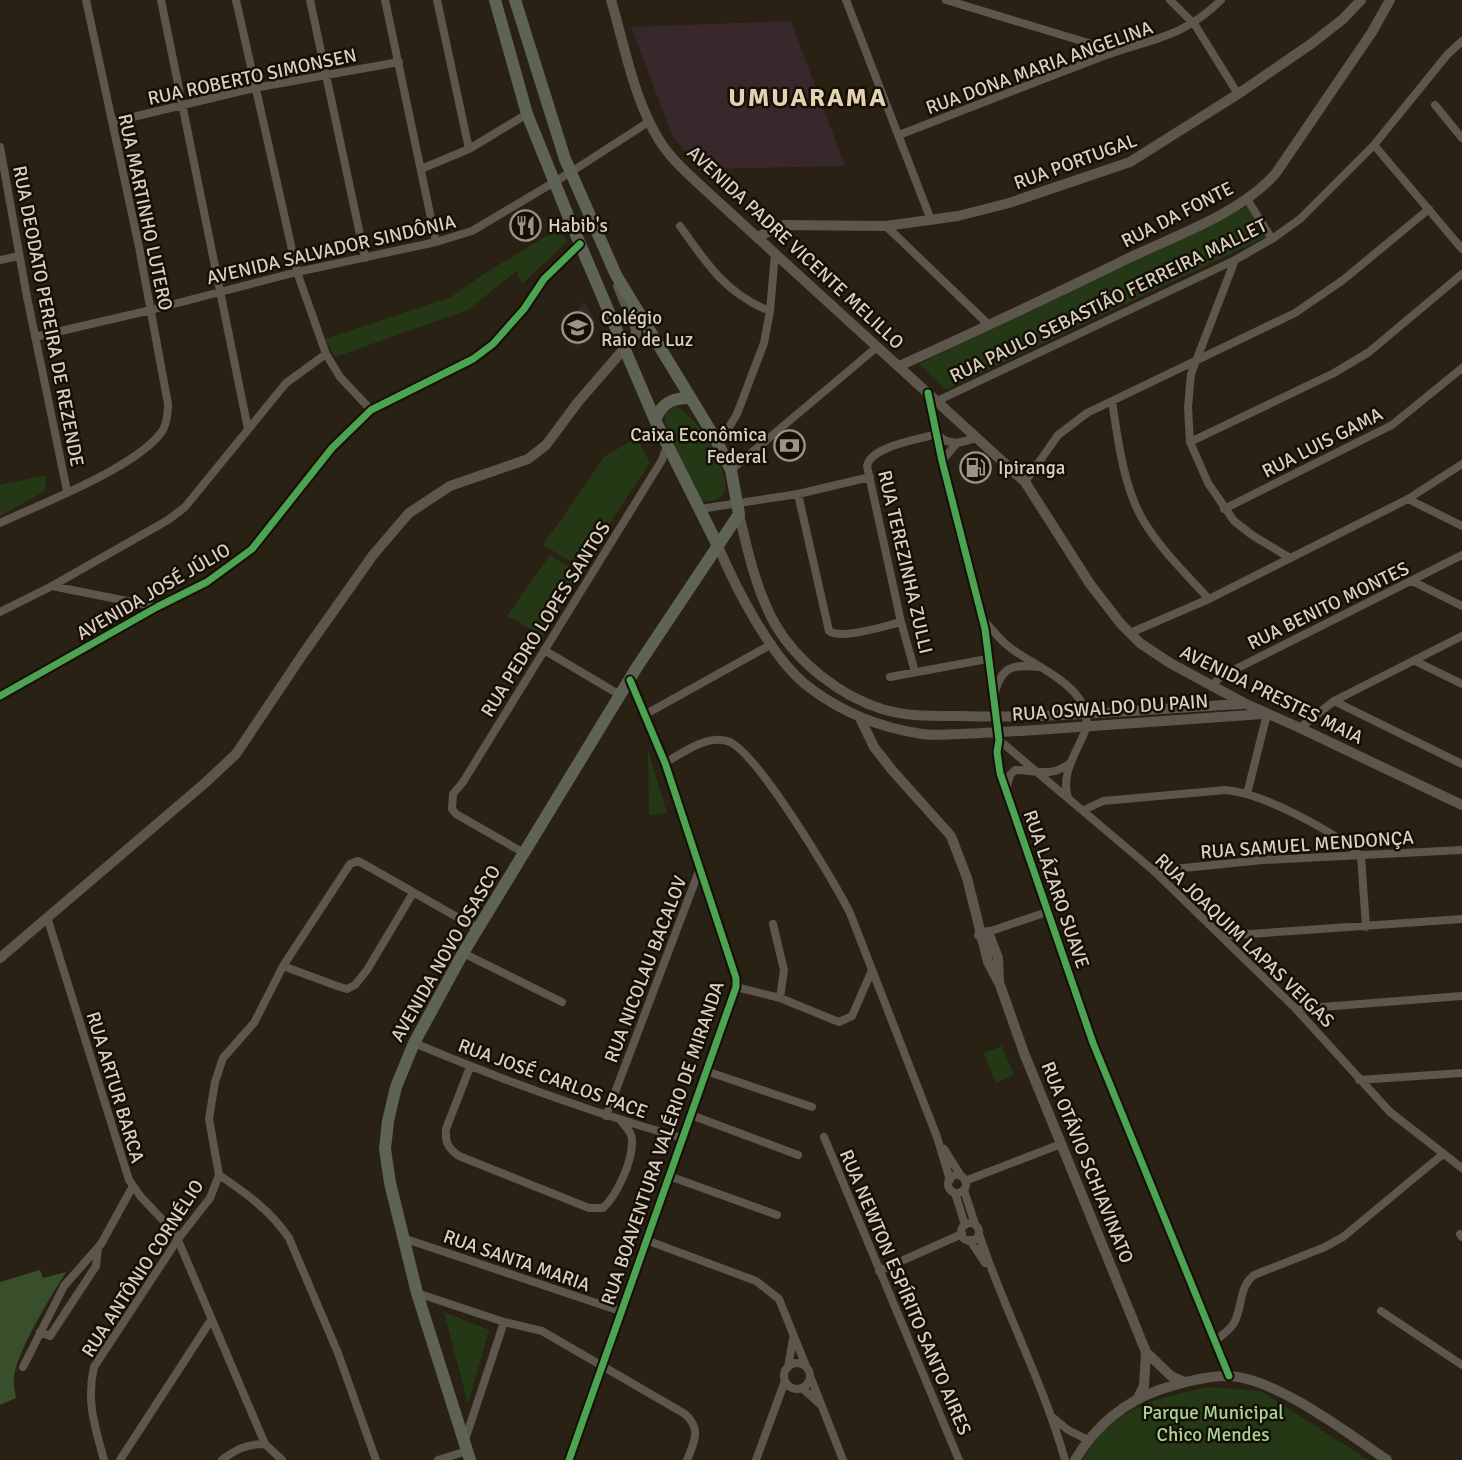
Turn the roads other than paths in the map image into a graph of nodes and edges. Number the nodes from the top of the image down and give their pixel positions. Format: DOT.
graph roads {
  1 [pos="86,0"];
  2 [pos="161,0"];
  3 [pos="236,0"];
  4 [pos="310,0"];
  5 [pos="385,0"];
  6 [pos="438,0"];
  7 [pos="495,0"];
  8 [pos="515,0"];
  9 [pos="611,0"];
  10 [pos="846,0"];
  11 [pos="946,0"];
  12 [pos="1170,0"];
  13 [pos="1221,0"];
  14 [pos="1361,0"];
  15 [pos="1391,1"];
  16 [pos="1194,23"];
  17 [pos="1462,41"];
  18 [pos="1115,51"];
  19 [pos="398,62"];
  20 [pos="327,75"];
  21 [pos="254,88"];
  22 [pos="1238,94"];
  23 [pos="1435,105"];
  24 [pos="184,106"];
  25 [pos="527,114"];
  26 [pos="650,121"];
  27 [pos="113,122"];
  28 [pos="899,135"];
  29 [pos="1462,138"];
  30 [pos="1374,145"];
  31 [pos="0,147"];
  32 [pos="469,149"];
  33 [pos="421,169"];
  34 [pos="571,172"];
  35 [pos="554,181"];
  36 [pos="1247,199"];
  37 [pos="1429,209"];
  38 [pos="931,220"];
  39 [pos="680,226"];
  40 [pos="886,226"];
  41 [pos="757,237"];
  42 [pos="1272,239"];
  43 [pos="436,242"];
  44 [pos="580,244"];
  45 [pos="1462,249"];
  46 [pos="775,254"];
  47 [pos="19,256"];
  48 [pos="365,258"];
  49 [pos="0,260"];
  50 [pos="1235,260"];
  51 [pos="297,272"];
  52 [pos="1462,274"];
  53 [pos="615,275"];
  54 [pos="220,290"];
  55 [pos="150,310"];
  56 [pos="770,311"];
  57 [pos="989,325"];
  58 [pos="35,337"];
  59 [pos="877,346"];
  60 [pos="624,351"];
  61 [pos="326,354"];
  62 [pos="1195,362"];
  63 [pos="899,366"];
  64 [pos="1462,368"];
  65 [pos="933,397"];
  66 [pos="690,398"];
  67 [pos="1112,401"];
  68 [pos="371,411"];
  69 [pos="655,420"];
  70 [pos="248,429"];
  71 [pos="936,434"];
  72 [pos="715,438"];
  73 [pos="977,438"];
  74 [pos="1190,442"];
  75 [pos="957,443"];
  76 [pos="667,446"];
  77 [pos="942,461"];
  78 [pos="1462,464"];
  79 [pos="731,470"];
  80 [pos="870,477"];
  81 [pos="1025,482"];
  82 [pos="67,491"];
  83 [pos="798,494"];
  84 [pos="1408,499"];
  85 [pos="738,508"];
  86 [pos="700,509"];
  87 [pos="1224,509"];
  88 [pos="0,523"];
  89 [pos="1462,526"];
  90 [pos="718,546"];
  91 [pos="1462,555"];
  92 [pos="1290,558"];
  93 [pos="1412,581"];
  94 [pos="52,586"];
  95 [pos="1209,599"];
  96 [pos="1462,606"];
  97 [pos="158,607"];
  98 [pos="0,611"];
  99 [pos="982,618"];
  100 [pos="901,622"];
  101 [pos="1130,633"];
  102 [pos="1462,636"];
  103 [pos="772,644"];
  104 [pos="544,650"];
  105 [pos="988,659"];
  106 [pos="1415,661"];
  107 [pos="1043,667"];
  108 [pos="915,672"];
  109 [pos="890,677"];
  110 [pos="630,680"];
  111 [pos="1462,684"];
  112 [pos="1212,686"];
  113 [pos="620,695"];
  114 [pos="0,696"];
  115 [pos="1334,701"];
  116 [pos="992,702"];
  117 [pos="1244,704"];
  118 [pos="1086,713"];
  119 [pos="646,714"];
  120 [pos="1267,714"];
  121 [pos="860,718"];
  122 [pos="994,718"];
  123 [pos="1087,726"];
  124 [pos="1300,728"];
  125 [pos="998,736"];
  126 [pos="1072,761"];
  127 [pos="665,763"];
  128 [pos="1462,764"];
  129 [pos="1038,773"];
  130 [pos="1006,790"];
  131 [pos="1247,794"];
  132 [pos="1068,797"];
  133 [pos="1462,805"];
  134 [pos="1084,810"];
  135 [pos="1462,850"];
  136 [pos="524,853"];
  137 [pos="1361,856"];
  138 [pos="699,871"];
  139 [pos="1154,871"];
  140 [pos="413,893"];
  141 [pos="1048,912"];
  142 [pos="47,917"];
  143 [pos="1462,919"];
  144 [pos="773,924"];
  145 [pos="1366,927"];
  146 [pos="478,929"];
  147 [pos="984,934"];
  148 [pos="1221,936"];
  149 [pos="463,953"];
  150 [pos="0,958"];
  151 [pos="283,966"];
  152 [pos="872,970"];
  153 [pos="736,987"];
  154 [pos="1462,996"];
  155 [pos="780,998"];
  156 [pos="562,1002"];
  157 [pos="1296,1009"];
  158 [pos="414,1043"];
  159 [pos="470,1067"];
  160 [pos="706,1071"];
  161 [pos="1462,1073"];
  162 [pos="1359,1080"];
  163 [pos="812,1107"];
  164 [pos="691,1115"];
  165 [pos="606,1116"];
  166 [pos="621,1121"];
  167 [pos="824,1137"];
  168 [pos="937,1137"];
  169 [pos="682,1138"];
  170 [pos="1061,1144"];
  171 [pos="1443,1154"];
  172 [pos="798,1155"];
  173 [pos="1462,1168"];
  174 [pos="219,1175"];
  175 [pos="668,1176"];
  176 [pos="950,1180"];
  177 [pos="963,1182"];
  178 [pos="133,1186"];
  179 [pos="955,1193"];
  180 [pos="777,1215"];
  181 [pos="975,1224"];
  182 [pos="964,1229"];
  183 [pos="979,1234"];
  184 [pos="403,1238"];
  185 [pos="178,1240"];
  186 [pos="646,1240"];
  187 [pos="970,1241"];
  188 [pos="99,1247"];
  189 [pos="879,1271"];
  190 [pos="991,1271"];
  191 [pos="417,1293"];
  192 [pos="620,1311"];
  193 [pos="1381,1311"];
  194 [pos="211,1320"];
  195 [pos="504,1322"];
  196 [pos="40,1332"];
  197 [pos="793,1339"];
  198 [pos="1216,1339"];
  199 [pos="1146,1352"];
  200 [pos="1462,1365"];
  201 [pos="806,1366"];
  202 [pos="23,1367"];
  203 [pos="601,1367"];
  204 [pos="788,1367"];
  205 [pos="810,1376"];
  206 [pos="1229,1376"];
  207 [pos="785,1381"];
  208 [pos="1185,1382"];
  209 [pos="792,1388"];
  210 [pos="802,1388"];
  211 [pos="1138,1398"];
  212 [pos="775,1407"];
  213 [pos="823,1407"];
  214 [pos="1051,1416"];
  215 [pos="1088,1440"];
  216 [pos="265,1444"];
  217 [pos="467,1451"];
  218 [pos="104,1460"];
  219 [pos="120,1460"];
  220 [pos="222,1460"];
  221 [pos="282,1460"];
  222 [pos="376,1460"];
  223 [pos="438,1460"];
  224 [pos="569,1460"];
  225 [pos="687,1460"];
  226 [pos="756,1460"];
  227 [pos="843,1460"];
  228 [pos="959,1460"];
  229 [pos="1065,1460"];
  230 [pos="1075,1460"];
  231 [pos="1387,1460"];
  1 -- 27 [label="street, RUA MARTINHO LUTERO"];
  2 -- 24 [label="street"];
  3 -- 21 [label="street"];
  4 -- 20 [label="street"];
  5 -- 19 [label="street"];
  6 -- 32 [label="street"];
  7 -- 25 [label="main road"];
  8 -- 34 [label="main road"];
  9 -- 26 [label="main road, AVENIDA PADRE VICENTE MELILLO"];
  10 -- 28 [label="street"];
  11 -- 18 [label="street"];
  12 -- 16 [label="street"];
  13 -- 16 [label="street, RUA DONA MARIA ANGELINA"];
  14 -- 22 [label="main road, RUA PORTUGAL"];
  15 -- 36 [label="main road, RUA DA FONTE"];
  16 -- 18 [label="street, RUA DONA MARIA ANGELINA"];
  16 -- 22 [label="street"];
  17 -- 30 [label="street, RUA PAULO SEBASTIÃO FERREIRA MALLET"];
  18 -- 28 [label="street, RUA DONA MARIA ANGELINA"];
  19 -- 20 [label="street, RUA ROBERTO SIMONSEN"];
  19 -- 33 [label="street"];
  20 -- 21 [label="street, RUA ROBERTO SIMONSEN"];
  20 -- 48 [label="street"];
  21 -- 24 [label="street, RUA ROBERTO SIMONSEN"];
  21 -- 51 [label="street"];
  22 -- 38 [label="main road, RUA PORTUGAL"];
  23 -- 29 [label="street"];
  24 -- 27 [label="street, RUA ROBERTO SIMONSEN"];
  24 -- 54 [label="street"];
  25 -- 32 [label="street"];
  25 -- 35 [label="main road"];
  26 -- 34 [label="street, AVENIDA SALVADOR SINDÔNIA"];
  26 -- 41 [label="main road, AVENIDA PADRE VICENTE MELILLO"];
  27 -- 55 [label="street, RUA MARTINHO LUTERO"];
  28 -- 38 [label="street"];
  30 -- 37 [label="street"];
  30 -- 42 [label="street, RUA PAULO SEBASTIÃO FERREIRA MALLET"];
  31 -- 47 [label="street, RUA DEODATO PEREIRA DE REZENDE"];
  32 -- 33 [label="street"];
  33 -- 43 [label="street"];
  34 -- 35 [label="street, AVENIDA SALVADOR SINDÔNIA"];
  34 -- 53 [label="main road"];
  35 -- 43 [label="street, AVENIDA SALVADOR SINDÔNIA"];
  35 -- 44 [label="main road"];
  36 -- 42 [label="street"];
  36 -- 57 [label="main road, RUA DA FONTE"];
  37 -- 45 [label="street"];
  37 -- 62 [label="street"];
  38 -- 40 [label="main road, RUA PORTUGAL"];
  39 -- 56 [label="street"];
  40 -- 41 [label="main road, RUA PORTUGAL"];
  40 -- 57 [label="street"];
  41 -- 46 [label="main road, AVENIDA PADRE VICENTE MELILLO"];
  42 -- 50 [label="street, RUA PAULO SEBASTIÃO FERREIRA MALLET"];
  43 -- 48 [label="street, AVENIDA SALVADOR SINDÔNIA"];
  44 -- 60 [label="main road"];
  44 -- 68 [label="street, AVENIDA JOSÉ JÚLIO"];
  46 -- 56 [label="street"];
  46 -- 59 [label="main road, AVENIDA PADRE VICENTE MELILLO"];
  47 -- 49 [label="street"];
  47 -- 58 [label="street, RUA DEODATO PEREIRA DE REZENDE"];
  48 -- 51 [label="street, AVENIDA SALVADOR SINDÔNIA"];
  50 -- 62 [label="street"];
  50 -- 65 [label="street, RUA PAULO SEBASTIÃO FERREIRA MALLET"];
  51 -- 54 [label="street, AVENIDA SALVADOR SINDÔNIA"];
  51 -- 61 [label="street"];
  52 -- 74 [label="street"];
  53 -- 60 [label="main road"];
  53 -- 66 [label="main road"];
  54 -- 55 [label="street, AVENIDA SALVADOR SINDÔNIA"];
  54 -- 70 [label="street"];
  55 -- 58 [label="street, AVENIDA SALVADOR SINDÔNIA"];
  55 -- 82 [label="street, RUA MARTINHO LUTERO"];
  56 -- 72 [label="street"];
  57 -- 63 [label="main road, RUA DA FONTE"];
  58 -- 82 [label="street, RUA DEODATO PEREIRA DE REZENDE"];
  59 -- 63 [label="main road, AVENIDA PADRE VICENTE MELILLO"];
  59 -- 79 [label="street"];
  60 -- 69 [label="main road"];
  60 -- 142 [label="main road"];
  61 -- 68 [label="street"];
  61 -- 70 [label="street"];
  62 -- 67 [label="street"];
  62 -- 74 [label="street"];
  63 -- 65 [label="main road, AVENIDA PADRE VICENTE MELILLO"];
  64 -- 87 [label="street, RUA LUIS GAMA"];
  65 -- 71 [label="street, RUA LÁZARO SUAVE"];
  65 -- 73 [label="main road, AVENIDA PRESTES MAIA"];
  66 -- 69 [label="main road"];
  66 -- 72 [label="main road"];
  67 -- 81 [label="street"];
  67 -- 95 [label="street"];
  68 -- 97 [label="street, AVENIDA JOSÉ JÚLIO"];
  69 -- 76 [label="main road"];
  70 -- 94 [label="street"];
  71 -- 75 [label="street"];
  71 -- 77 [label="street, RUA LÁZARO SUAVE"];
  71 -- 80 [label="street, RUA TEREZINHA ZULLI"];
  72 -- 79 [label="main road"];
  73 -- 75 [label="street"];
  73 -- 81 [label="main road, AVENIDA PRESTES MAIA"];
  74 -- 87 [label="street"];
  75 -- 77 [label="street"];
  76 -- 86 [label="main road"];
  76 -- 104 [label="street, RUA PEDRO LOPES SANTOS"];
  77 -- 99 [label="street, RUA LÁZARO SUAVE"];
  78 -- 84 [label="street"];
  79 -- 85 [label="main road"];
  80 -- 83 [label="street"];
  80 -- 100 [label="street, RUA TEREZINHA ZULLI"];
  81 -- 101 [label="main road, AVENIDA PRESTES MAIA"];
  82 -- 88 [label="street"];
  83 -- 85 [label="street"];
  83 -- 100 [label="street"];
  84 -- 89 [label="street"];
  84 -- 92 [label="street"];
  85 -- 86 [label="street"];
  85 -- 90 [label="main road, AVENIDA NOVO OSASCO"];
  85 -- 122 [label="main road, RUA OSWALDO DU PAIN"];
  86 -- 90 [label="main road"];
  87 -- 92 [label="street"];
  90 -- 103 [label="main road, RUA OSWALDO DU PAIN"];
  90 -- 110 [label="main road, AVENIDA NOVO OSASCO"];
  91 -- 93 [label="street, RUA BENITO MONTES"];
  92 -- 95 [label="street"];
  93 -- 96 [label="street"];
  93 -- 112 [label="street, RUA BENITO MONTES"];
  94 -- 97 [label="street"];
  94 -- 98 [label="street"];
  95 -- 101 [label="street"];
  97 -- 114 [label="street, AVENIDA JOSÉ JÚLIO"];
  99 -- 105 [label="street, RUA LÁZARO SUAVE"];
  99 -- 107 [label="street"];
  100 -- 108 [label="street, RUA TEREZINHA ZULLI"];
  101 -- 112 [label="main road, AVENIDA PRESTES MAIA"];
  102 -- 106 [label="street"];
  103 -- 119 [label="street"];
  103 -- 121 [label="main road, RUA OSWALDO DU PAIN"];
  104 -- 113 [label="street"];
  104 -- 136 [label="street, RUA PEDRO LOPES SANTOS"];
  105 -- 108 [label="street, RUA TEREZINHA ZULLI"];
  105 -- 116 [label="street, RUA LÁZARO SUAVE"];
  106 -- 111 [label="street"];
  106 -- 115 [label="street"];
  107 -- 116 [label="street"];
  107 -- 118 [label="street"];
  108 -- 109 [label="street, RUA TEREZINHA ZULLI"];
  110 -- 113 [label="main road, AVENIDA NOVO OSASCO"];
  110 -- 119 [label="street, RUA BOAVENTURA VALÉRIO DE MIRANDA"];
  112 -- 117 [label="main road, AVENIDA PRESTES MAIA"];
  113 -- 136 [label="main road, AVENIDA NOVO OSASCO"];
  115 -- 124 [label="street"];
  115 -- 128 [label="street"];
  116 -- 122 [label="street, RUA LÁZARO SUAVE"];
  117 -- 118 [label="main road, RUA OSWALDO DU PAIN"];
  117 -- 120 [label="main road, AVENIDA PRESTES MAIA"];
  118 -- 122 [label="main road, RUA OSWALDO DU PAIN"];
  118 -- 123 [label="street"];
  119 -- 127 [label="street, RUA BOAVENTURA VALÉRIO DE MIRANDA"];
  120 -- 123 [label="main road, RUA OSWALDO DU PAIN"];
  120 -- 124 [label="main road, AVENIDA PRESTES MAIA"];
  120 -- 131 [label="street"];
  121 -- 125 [label="main road, RUA OSWALDO DU PAIN"];
  121 -- 147 [label="main road, RUA OTÁVIO SCHIAVINATO"];
  122 -- 125 [label="street, RUA LÁZARO SUAVE"];
  123 -- 125 [label="main road, RUA OSWALDO DU PAIN"];
  123 -- 126 [label="street"];
  124 -- 133 [label="main road, AVENIDA PRESTES MAIA"];
  125 -- 129 [label="street, RUA JOAQUIM LAPAS VEIGAS"];
  125 -- 130 [label="street, RUA LÁZARO SUAVE"];
  126 -- 129 [label="street"];
  126 -- 132 [label="street"];
  127 -- 138 [label="street, RUA BOAVENTURA VALÉRIO DE MIRANDA"];
  127 -- 152 [label="street"];
  129 -- 130 [label="street, RUA LÁZARO SUAVE"];
  129 -- 132 [label="street, RUA JOAQUIM LAPAS VEIGAS"];
  130 -- 141 [label="street, RUA LÁZARO SUAVE"];
  131 -- 134 [label="street"];
  131 -- 137 [label="street"];
  132 -- 134 [label="street, RUA JOAQUIM LAPAS VEIGAS"];
  134 -- 139 [label="street, RUA JOAQUIM LAPAS VEIGAS"];
  135 -- 137 [label="street, RUA SAMUEL MENDONÇA"];
  136 -- 146 [label="main road, AVENIDA NOVO OSASCO"];
  137 -- 139 [label="street, RUA SAMUEL MENDONÇA"];
  137 -- 145 [label="street"];
  138 -- 153 [label="street, RUA BOAVENTURA VALÉRIO DE MIRANDA"];
  138 -- 165 [label="street, RUA NICOLAU BACALOV"];
  139 -- 148 [label="street, RUA JOAQUIM LAPAS VEIGAS"];
  140 -- 146 [label="street"];
  140 -- 151 [label="street"];
  140 -- 151 [label="street"];
  141 -- 147 [label="street"];
  141 -- 198 [label="street, RUA LÁZARO SUAVE"];
  142 -- 150 [label="main road"];
  142 -- 178 [label="street, RUA ARTUR BARCA"];
  143 -- 145 [label="street"];
  144 -- 155 [label="street"];
  145 -- 148 [label="street"];
  146 -- 149 [label="main road, AVENIDA NOVO OSASCO"];
  147 -- 170 [label="main road, RUA OTÁVIO SCHIAVINATO"];
  148 -- 157 [label="street, RUA JOAQUIM LAPAS VEIGAS"];
  149 -- 156 [label="street"];
  149 -- 158 [label="main road, AVENIDA NOVO OSASCO"];
  151 -- 174 [label="street"];
  152 -- 155 [label="street"];
  152 -- 168 [label="street"];
  153 -- 155 [label="street"];
  153 -- 160 [label="street, RUA BOAVENTURA VALÉRIO DE MIRANDA"];
  154 -- 157 [label="street"];
  157 -- 162 [label="street, RUA JOAQUIM LAPAS VEIGAS"];
  158 -- 159 [label="street, RUA JOSÉ CARLOS PACE"];
  158 -- 184 [label="main road, AVENIDA NOVO OSASCO"];
  159 -- 165 [label="street, RUA JOSÉ CARLOS PACE"];
  159 -- 166 [label="street"];
  160 -- 163 [label="street"];
  160 -- 164 [label="street, RUA BOAVENTURA VALÉRIO DE MIRANDA"];
  161 -- 162 [label="street"];
  162 -- 171 [label="street, RUA JOAQUIM LAPAS VEIGAS"];
  164 -- 169 [label="street, RUA BOAVENTURA VALÉRIO DE MIRANDA"];
  164 -- 172 [label="street"];
  165 -- 166 [label="street, RUA JOSÉ CARLOS PACE"];
  166 -- 169 [label="street, RUA JOSÉ CARLOS PACE"];
  167 -- 189 [label="street, RUA NEWTON ESPÍRITO SANTO AIRES"];
  168 -- 176 [label="street"];
  168 -- 177 [label="street"];
  169 -- 175 [label="street, RUA BOAVENTURA VALÉRIO DE MIRANDA"];
  170 -- 177 [label="street"];
  170 -- 199 [label="main road, RUA OTÁVIO SCHIAVINATO"];
  171 -- 173 [label="street, RUA JOAQUIM LAPAS VEIGAS"];
  171 -- 198 [label="street"];
  174 -- 185 [label="street, RUA ANTÔNIO CORNÉLIO"];
  174 -- 222 [label="street"];
  175 -- 180 [label="street"];
  175 -- 186 [label="street, RUA BOAVENTURA VALÉRIO DE MIRANDA"];
  176 -- 177 [label="street"];
  176 -- 179 [label="street"];
  177 -- 179 [label="street"];
  177 -- 181 [label="street"];
  178 -- 185 [label="street, RUA ARTUR BARCA"];
  178 -- 188 [label="street"];
  179 -- 182 [label="street"];
  181 -- 182 [label="street"];
  181 -- 183 [label="street"];
  182 -- 187 [label="street"];
  182 -- 189 [label="street"];
  183 -- 187 [label="street"];
  183 -- 190 [label="street"];
  184 -- 191 [label="main road, AVENIDA NOVO OSASCO"];
  184 -- 192 [label="street, RUA SANTA MARIA"];
  185 -- 194 [label="street, RUA ARTUR BARCA"];
  185 -- 218 [label="street, RUA ANTÔNIO CORNÉLIO"];
  186 -- 192 [label="street, RUA BOAVENTURA VALÉRIO DE MIRANDA"];
  186 -- 197 [label="street"];
  187 -- 190 [label="street"];
  188 -- 196 [label="street"];
  188 -- 196 [label="street"];
  189 -- 228 [label="street, RUA NEWTON ESPÍRITO SANTO AIRES"];
  190 -- 214 [label="street"];
  191 -- 195 [label="street"];
  191 -- 217 [label="main road, AVENIDA NOVO OSASCO"];
  192 -- 203 [label="street, RUA BOAVENTURA VALÉRIO DE MIRANDA"];
  193 -- 200 [label="street"];
  194 -- 216 [label="street, RUA ARTUR BARCA"];
  194 -- 219 [label="street"];
  195 -- 203 [label="street"];
  195 -- 217 [label="street"];
  196 -- 202 [label="street"];
  197 -- 201 [label="street"];
  197 -- 204 [label="street"];
  198 -- 206 [label="street, RUA LÁZARO SUAVE"];
  199 -- 208 [label="main road, RUA OTÁVIO SCHIAVINATO"];
  199 -- 211 [label="main road, RUA OTÁVIO SCHIAVINATO"];
  201 -- 204 [label="street"];
  201 -- 205 [label="street"];
  203 -- 224 [label="street, RUA BOAVENTURA VALÉRIO DE MIRANDA"];
  203 -- 225 [label="street"];
  204 -- 207 [label="street"];
  205 -- 210 [label="street"];
  205 -- 213 [label="street"];
  206 -- 208 [label="main road"];
  206 -- 231 [label="main road"];
  207 -- 209 [label="street"];
  207 -- 212 [label="street"];
  208 -- 211 [label="main road"];
  209 -- 210 [label="street"];
  209 -- 212 [label="street"];
  210 -- 213 [label="street"];
  211 -- 215 [label="main road"];
  212 -- 226 [label="street"];
  213 -- 227 [label="street"];
  214 -- 215 [label="street"];
  214 -- 229 [label="street"];
  215 -- 230 [label="main road"];
  216 -- 220 [label="street"];
  216 -- 221 [label="street"];
  217 -- 223 [label="street"];
}
